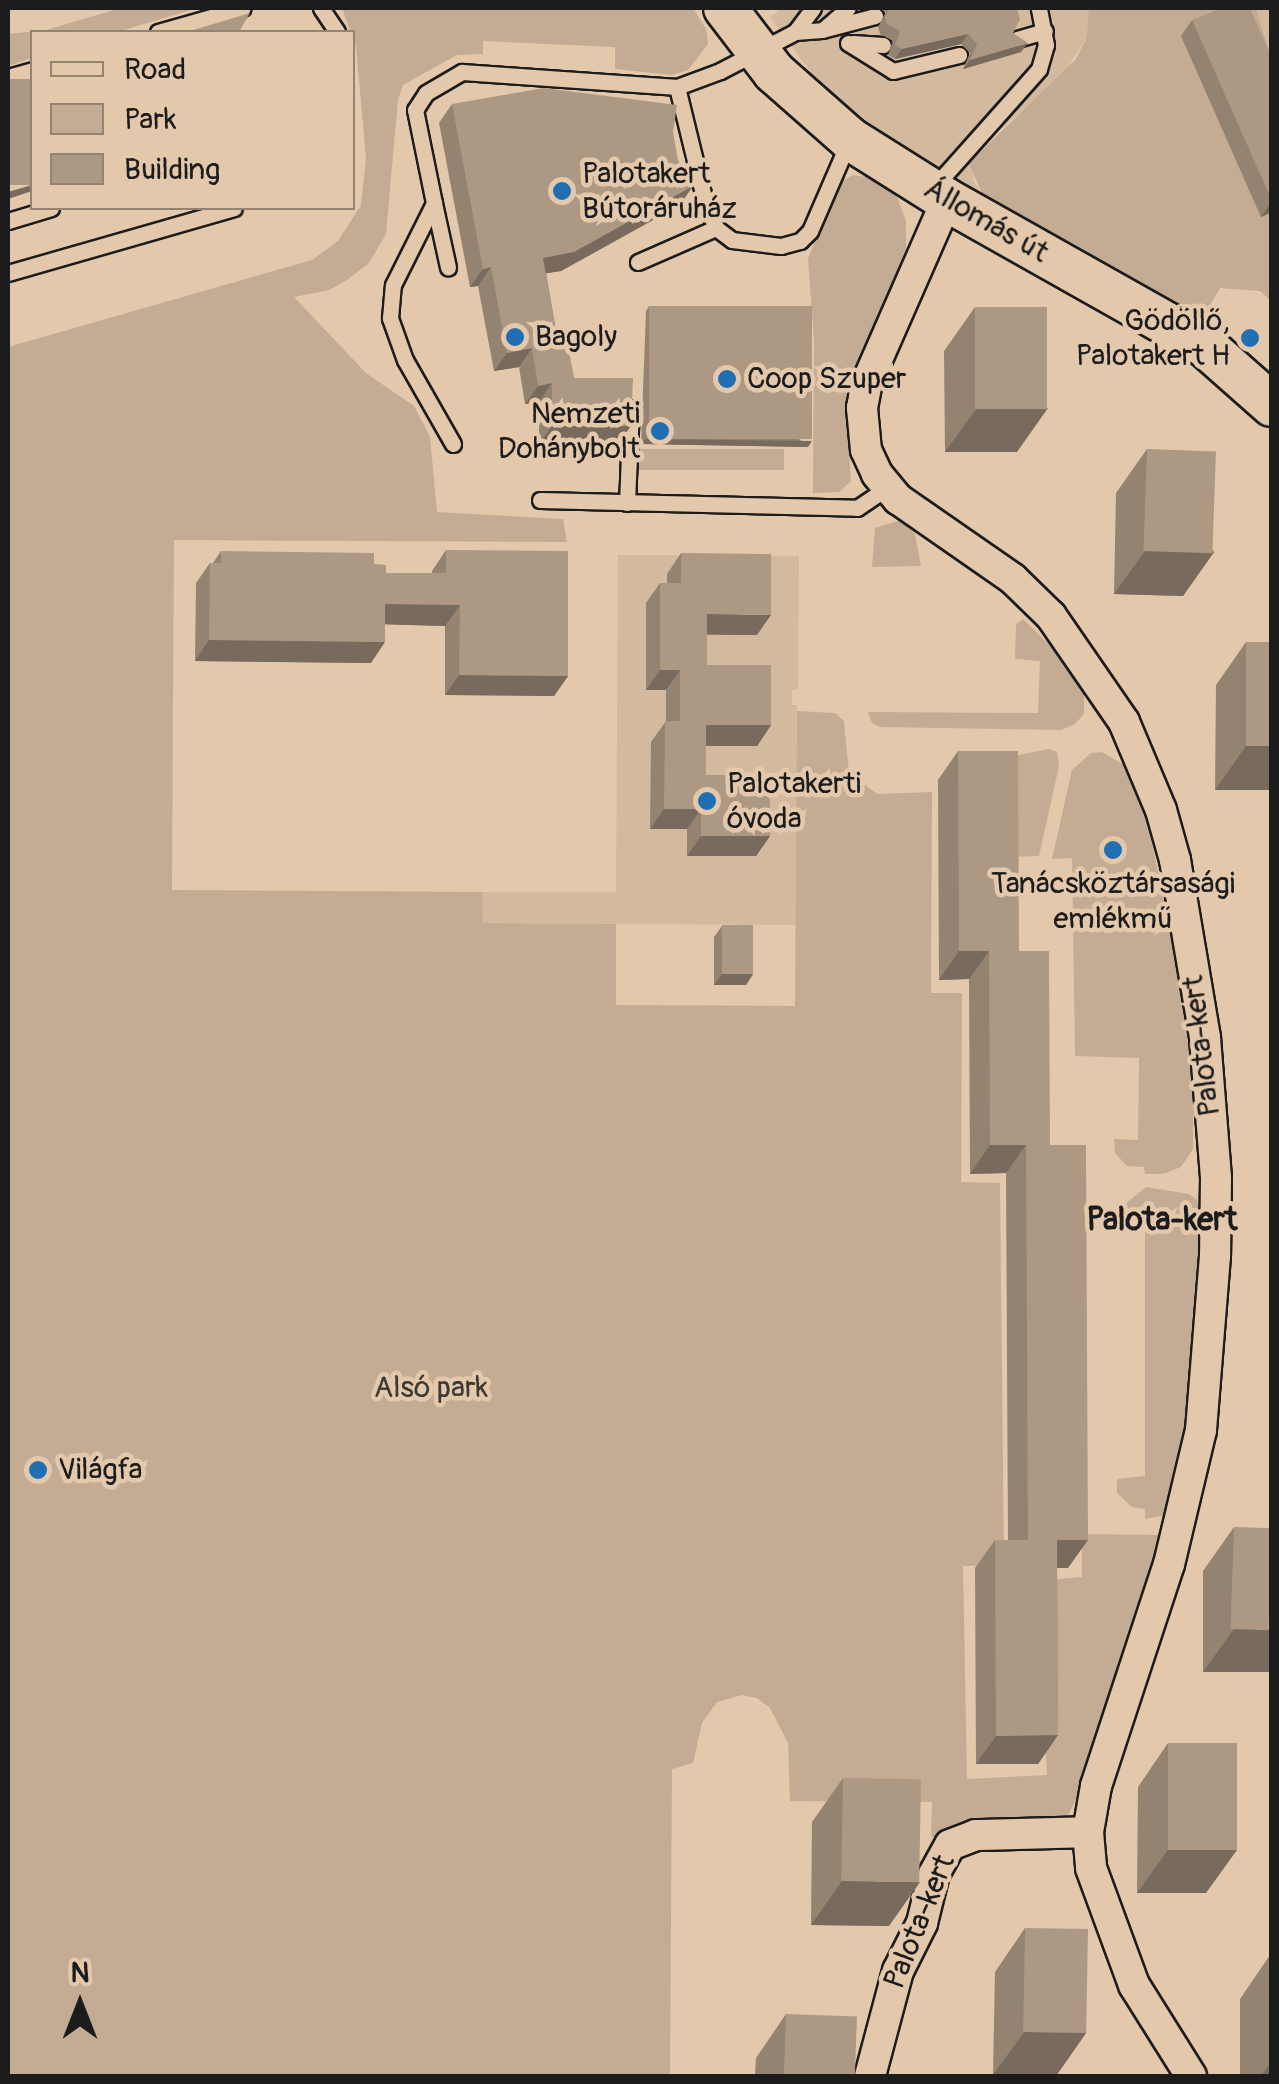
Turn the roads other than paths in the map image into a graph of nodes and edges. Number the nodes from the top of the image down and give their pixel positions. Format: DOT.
graph roads {
  1 [pos="243,8"];
  2 [pos="320,8"];
  3 [pos="725,8"];
  4 [pos="813,8"];
  5 [pos="848,8"];
  6 [pos="1040,8"];
  7 [pos="875,16"];
  8 [pos="165,30"];
  9 [pos="336,30"];
  10 [pos="822,30"];
  11 [pos="1045,31"];
  12 [pos="795,32"];
  13 [pos="1017,39"];
  14 [pos="848,43"];
  15 [pos="883,44"];
  16 [pos="758,52"];
  17 [pos="956,52"];
  18 [pos="677,86"];
  19 [pos="850,139"];
  20 [pos="939,195"];
  21 [pos="434,203"];
  22 [pos="44,210"];
  23 [pos="227,210"];
  24 [pos="8,221"];
  25 [pos="716,228"];
  26 [pos="638,262"];
  27 [pos="448,266"];
  28 [pos="8,273"];
  29 [pos="632,391"];
  30 [pos="1272,405"];
  31 [pos="452,444"];
  32 [pos="887,488"];
  33 [pos="540,500"];
  34 [pos="627,504"];
  35 [pos="1088,1832"];
  36 [pos="870,2076"];
  37 [pos="1191,2076"];
  1 -- 8 [label="lane"];
  2 -- 9 [label="lane"];
  3 -- 16 [label="main road, Állomás út"];
  4 -- 12 [label="lane"];
  5 -- 10 [label="lane"];
  6 -- 11 [label="lane"];
  7 -- 10 [label="lane"];
  10 -- 12 [label="lane"];
  10 -- 14 [label="lane"];
  11 -- 13 [label="lane"];
  11 -- 20 [label="lane"];
  12 -- 16 [label="lane"];
  14 -- 15 [label="lane"];
  14 -- 17 [label="lane"];
  16 -- 18 [label="lane"];
  16 -- 19 [label="main road, Állomás út"];
  18 -- 21 [label="lane"];
  18 -- 25 [label="lane"];
  19 -- 20 [label="main road, Állomás út"];
  19 -- 25 [label="lane"];
  20 -- 30 [label="main road, Állomás út"];
  20 -- 32 [label="street, Palota-kert"];
  21 -- 27 [label="lane"];
  21 -- 31 [label="lane"];
  22 -- 24 [label="lane"];
  23 -- 28 [label="lane"];
  25 -- 26 [label="lane"];
  29 -- 34 [label="lane"];
  32 -- 34 [label="lane"];
  32 -- 35 [label="street, Palota-kert"];
  33 -- 34 [label="lane"];
  35 -- 36 [label="street, Palota-kert"];
  35 -- 37 [label="street, Palota-kert"];
}
